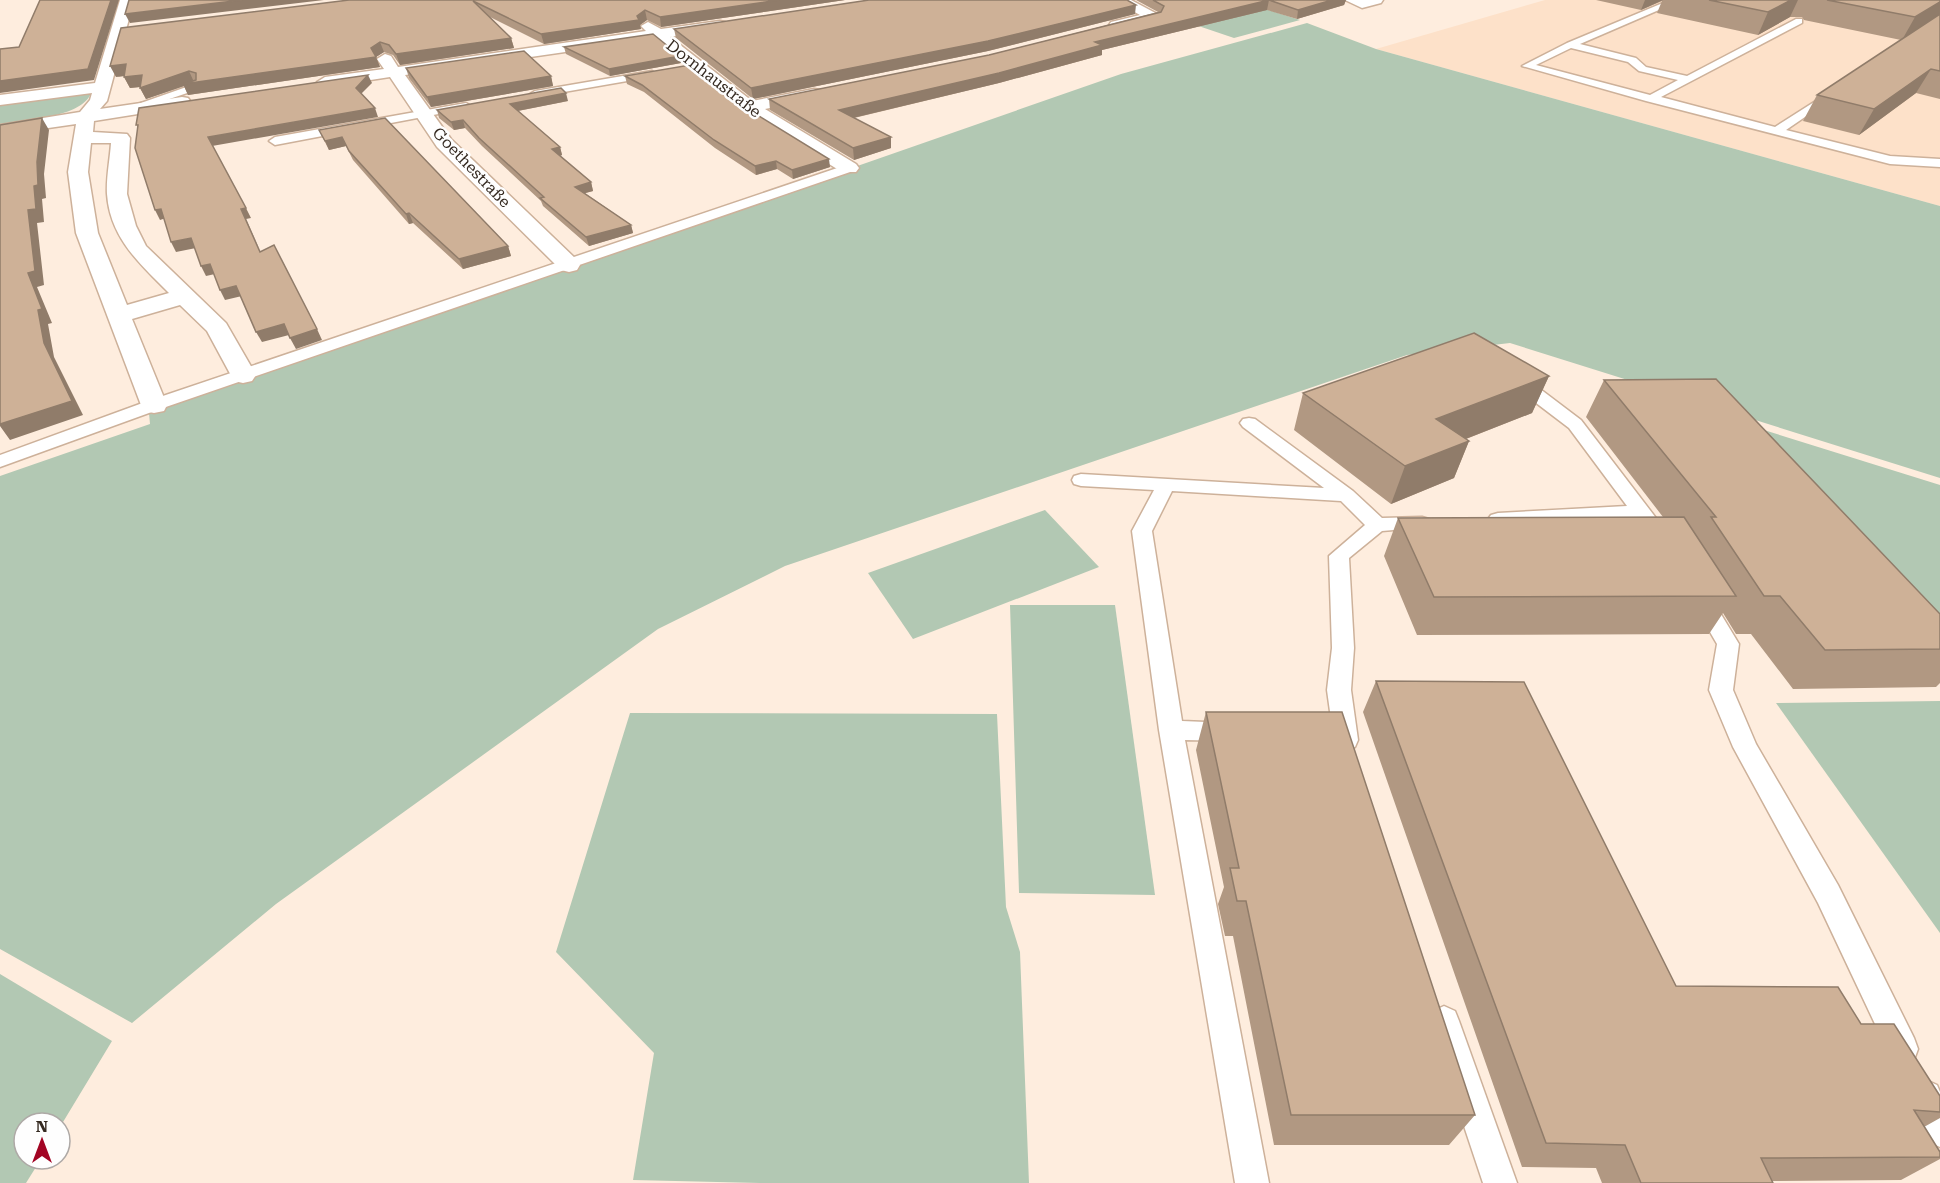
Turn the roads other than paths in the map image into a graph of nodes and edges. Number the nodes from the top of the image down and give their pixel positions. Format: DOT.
graph roads {
  1 [pos="127,0"];
  2 [pos="1120,0"];
  3 [pos="1678,0"];
  4 [pos="722,11"];
  5 [pos="1799,21"];
  6 [pos="642,22"];
  7 [pos="739,22"];
  8 [pos="1098,30"];
  9 [pos="657,34"];
  10 [pos="1570,45"];
  11 [pos="389,66"];
  12 [pos="663,72"];
  13 [pos="313,77"];
  14 [pos="1687,79"];
  15 [pos="1844,86"];
  16 [pos="828,91"];
  17 [pos="526,96"];
  18 [pos="1650,99"];
  19 [pos="0,100"];
  20 [pos="481,104"];
  21 [pos="749,107"];
  22 [pos="92,110"];
  23 [pos="424,114"];
  24 [pos="0,129"];
  25 [pos="1776,131"];
  26 [pos="275,141"];
  27 [pos="1940,163"];
  28 [pos="119,164"];
  29 [pos="849,168"];
  30 [pos="78,172"];
  31 [pos="121,212"];
  32 [pos="85,220"];
  33 [pos="569,265"];
  34 [pos="185,296"];
  35 [pos="119,315"];
  36 [pos="1503,371"];
  37 [pos="243,375"];
  38 [pos="154,405"];
  39 [pos="1249,423"];
  40 [pos="0,461"];
  41 [pos="1081,480"];
  42 [pos="1165,486"];
  43 [pos="1346,495"];
  44 [pos="1641,512"];
  45 [pos="1485,520"];
  46 [pos="1437,522"];
  47 [pos="1377,525"];
  48 [pos="1674,556"];
  49 [pos="1693,585"];
  50 [pos="1171,730"];
  51 [pos="1252,732"];
  52 [pos="1339,742"];
  53 [pos="1434,993"];
  54 [pos="1940,1131"];
  55 [pos="1252,1183"];
  56 [pos="1500,1183"];
  1 -- 22 [label="street"];
  2 -- 8 [label="street"];
  3 -- 10 [label="lane"];
  4 -- 6 [label="street"];
  5 -- 14 [label="lane"];
  6 -- 9 [label="street, Dornhaustraße"];
  6 -- 11 [label="street"];
  7 -- 9 [label="street"];
  9 -- 11 [label="street"];
  9 -- 21 [label="street, Dornhaustraße"];
  10 -- 14 [label="lane"];
  10 -- 18 [label="lane"];
  11 -- 13 [label="street"];
  11 -- 23 [label="street, Goethestraße"];
  12 -- 17 [label="lane"];
  14 -- 18 [label="lane"];
  15 -- 25 [label="lane"];
  16 -- 21 [label="street"];
  18 -- 25 [label="lane"];
  19 -- 22 [label="street"];
  20 -- 23 [label="lane"];
  21 -- 29 [label="street, Dornhaustraße"];
  22 -- 22 [label="street"];
  22 -- 24 [label="street"];
  22 -- 28 [label="street"];
  22 -- 30 [label="street"];
  23 -- 26 [label="lane"];
  23 -- 33 [label="street, Goethestraße"];
  25 -- 27 [label="lane"];
  28 -- 30 [label="street"];
  28 -- 31 [label="street"];
  29 -- 33 [label="lane"];
  30 -- 32 [label="street"];
  31 -- 32 [label="street"];
  31 -- 34 [label="street"];
  32 -- 35 [label="street"];
  33 -- 37 [label="lane"];
  34 -- 35 [label="street"];
  34 -- 37 [label="street"];
  35 -- 38 [label="street"];
  36 -- 44 [label="lane"];
  37 -- 38 [label="lane"];
  38 -- 40 [label="lane"];
  39 -- 43 [label="lane"];
  41 -- 42 [label="lane"];
  42 -- 43 [label="lane"];
  42 -- 50 [label="lane"];
  43 -- 47 [label="lane"];
  44 -- 45 [label="lane"];
  44 -- 48 [label="lane"];
  46 -- 47 [label="lane"];
  47 -- 52 [label="lane"];
  49 -- 54 [label="lane"];
  50 -- 51 [label="lane"];
  50 -- 55 [label="lane"];
  53 -- 56 [label="lane"];
}
